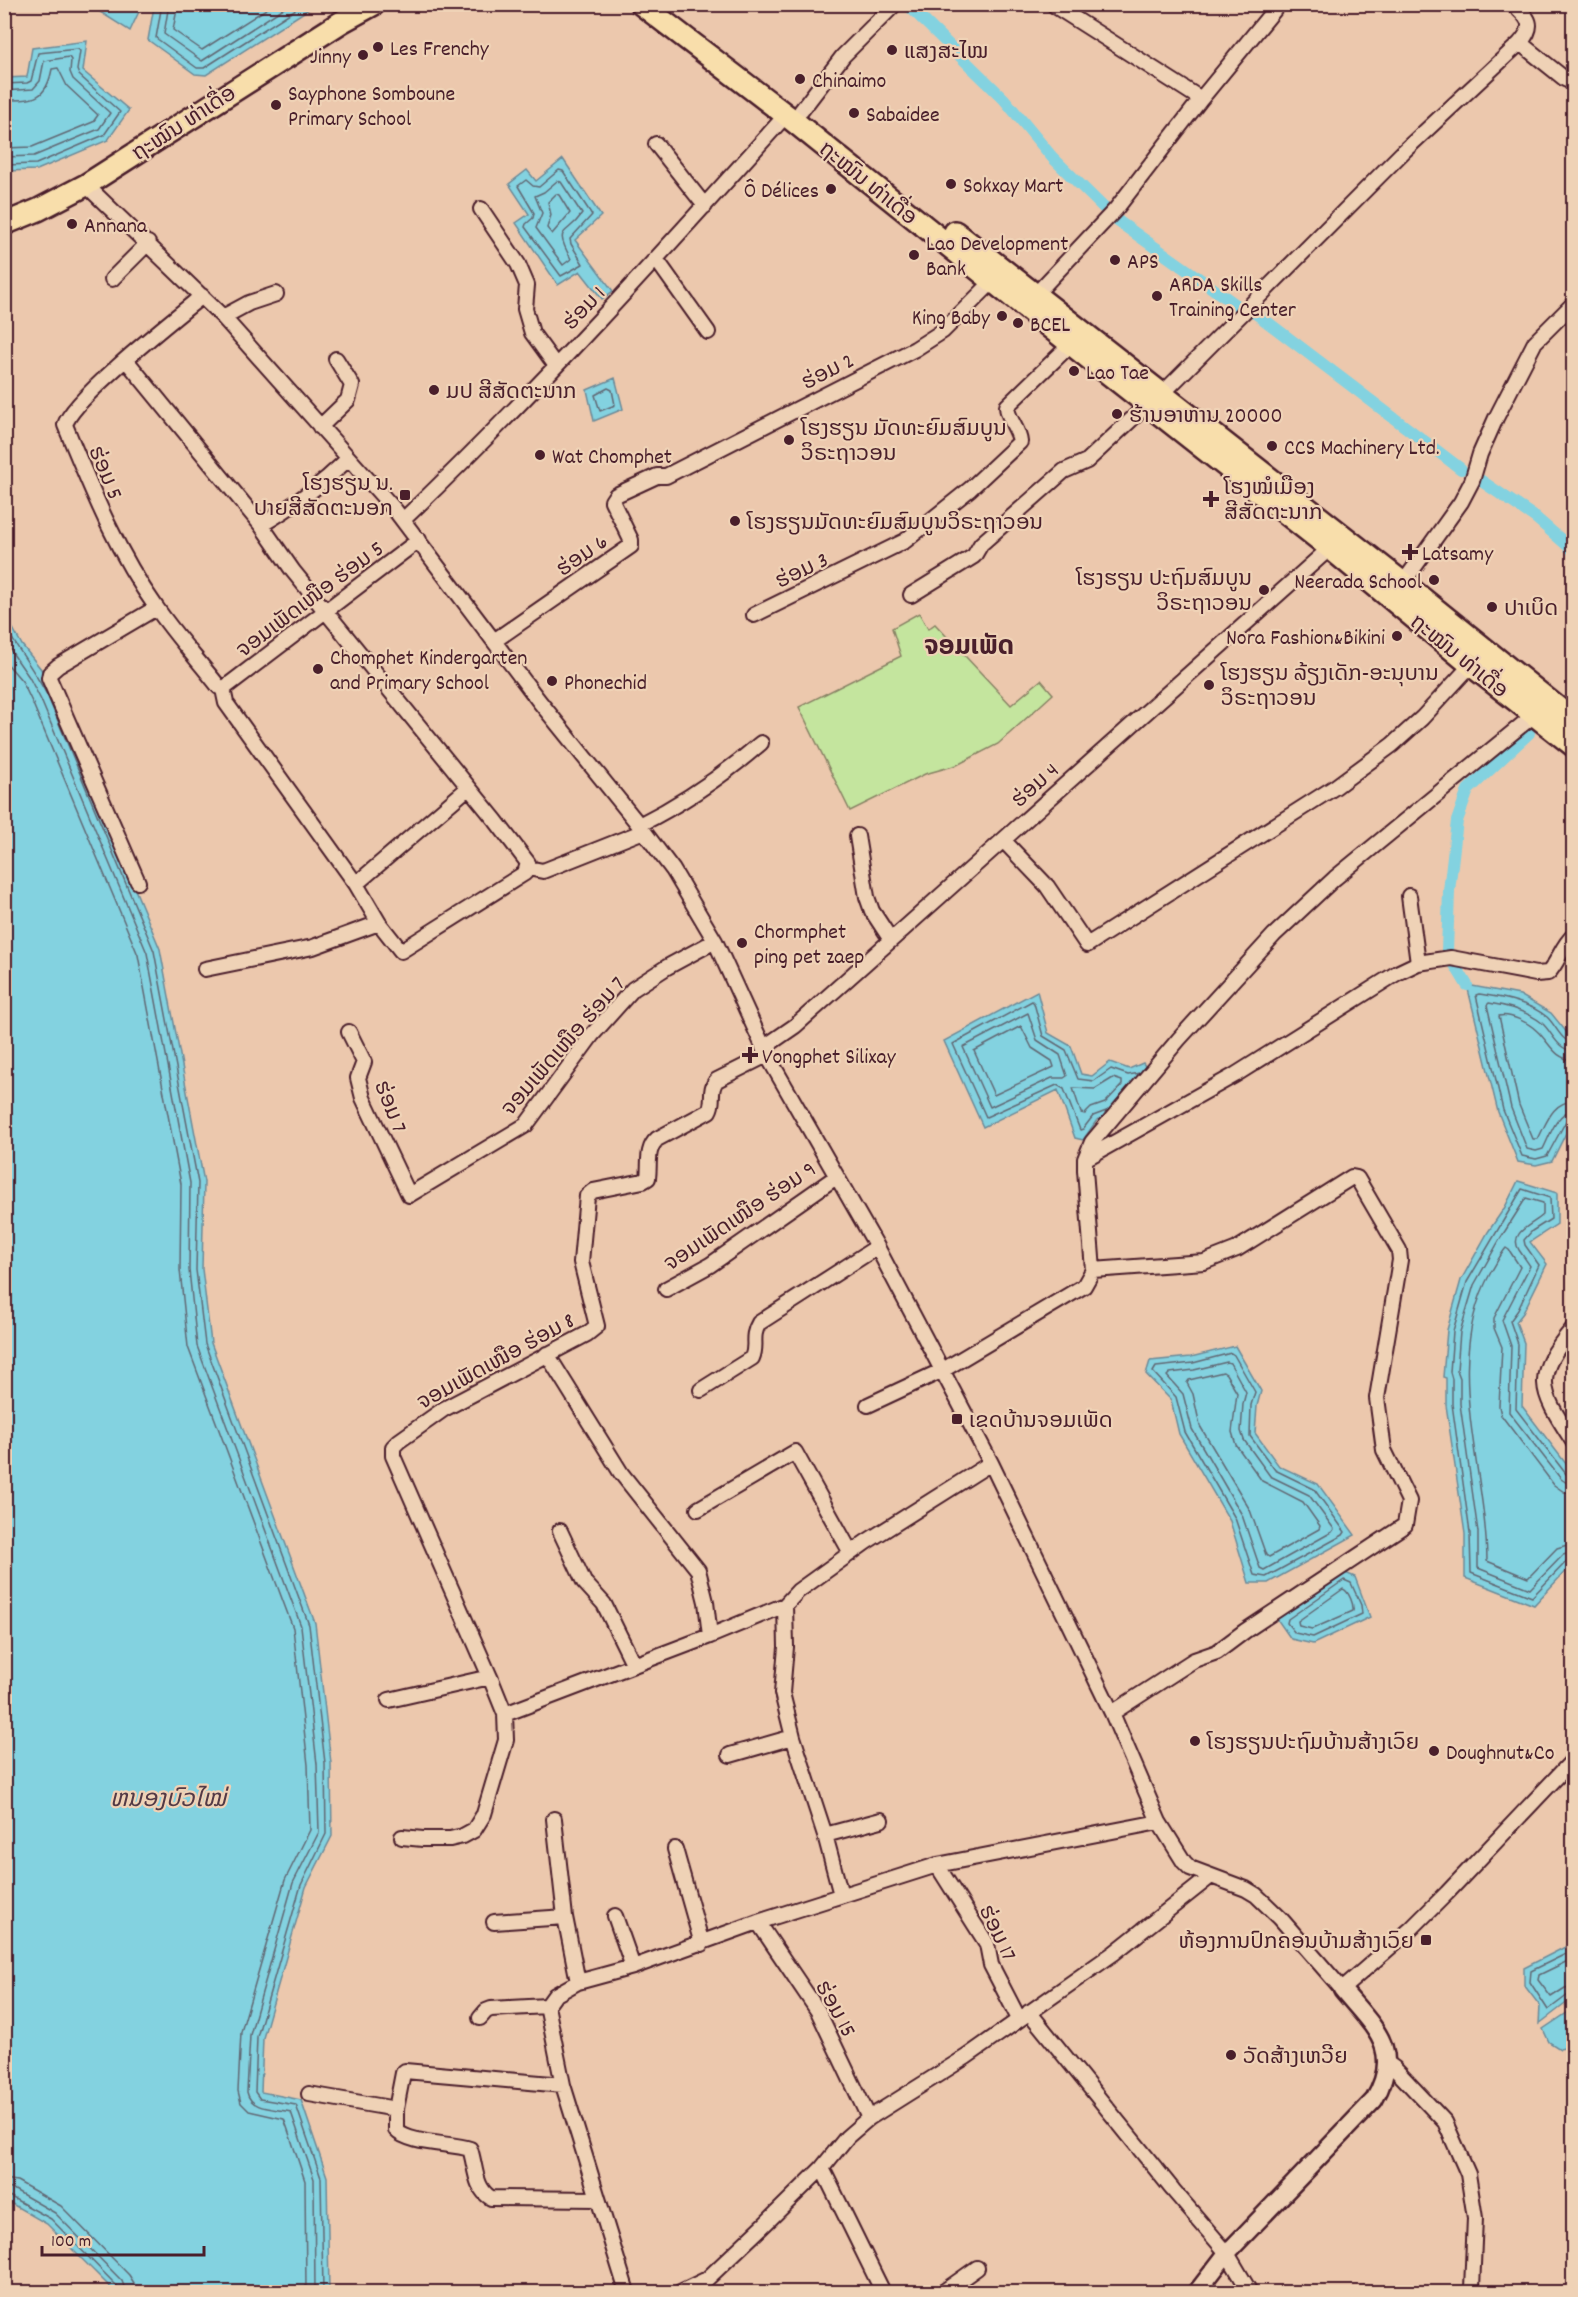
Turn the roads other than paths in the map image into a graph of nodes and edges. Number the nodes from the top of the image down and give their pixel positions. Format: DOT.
graph roads {
  1 [pos="640,4"];
  2 [pos="662,4"];
  3 [pos="895,4"];
  4 [pos="1279,4"];
  5 [pos="1513,4"];
  6 [pos="1055,6"];
  7 [pos="366,7"];
  8 [pos="1520,43"];
  9 [pos="1574,83"];
  10 [pos="1201,99"];
  11 [pos="794,113"];
  12 [pos="656,144"];
  13 [pos="86,185"];
  14 [pos="705,206"];
  15 [pos="481,209"];
  16 [pos="4,224"];
  17 [pos="148,243"];
  18 [pos="656,259"];
  19 [pos="112,279"];
  20 [pos="993,281"];
  21 [pos="276,294"];
  22 [pos="1035,295"];
  23 [pos="202,296"];
  24 [pos="1574,303"];
  25 [pos="223,317"];
  26 [pos="708,332"];
  27 [pos="1071,344"];
  28 [pos="336,359"];
  29 [pos="126,360"];
  30 [pos="556,366"];
  31 [pos="1154,400"];
  32 [pos="320,427"];
  33 [pos="348,459"];
  34 [pos="666,476"];
  35 [pos="403,520"];
  36 [pos="261,525"];
  37 [pos="419,540"];
  38 [pos="1335,542"];
  39 [pos="1403,583"];
  40 [pos="911,595"];
  41 [pos="156,608"];
  42 [pos="327,610"];
  43 [pos="754,615"];
  44 [pos="494,641"];
  45 [pos="1471,665"];
  46 [pos="223,688"];
  47 [pos="1534,715"];
  48 [pos="1574,722"];
  49 [pos="761,743"];
  50 [pos="1574,746"];
  51 [pos="468,788"];
  52 [pos="642,828"];
  53 [pos="858,836"];
  54 [pos="1003,840"];
  55 [pos="528,868"];
  56 [pos="138,882"];
  57 [pos="356,884"];
  58 [pos="1408,896"];
  59 [pos="379,922"];
  60 [pos="1574,935"];
  61 [pos="716,940"];
  62 [pos="891,940"];
  63 [pos="1418,963"];
  64 [pos="205,969"];
  65 [pos="349,1032"];
  66 [pos="765,1051"];
  67 [pos="1085,1158"];
  68 [pos="836,1177"];
  69 [pos="409,1195"];
  70 [pos="878,1248"];
  71 [pos="1093,1270"];
  72 [pos="666,1289"];
  73 [pos="1574,1328"];
  74 [pos="548,1354"];
  75 [pos="944,1370"];
  76 [pos="701,1390"];
  77 [pos="868,1405"];
  78 [pos="1574,1443"];
  79 [pos="991,1463"];
  80 [pos="698,1509"];
  81 [pos="560,1532"];
  82 [pos="851,1553"];
  83 [pos="785,1605"];
  84 [pos="710,1636"];
  85 [pos="634,1665"];
  86 [pos="490,1677"];
  87 [pos="389,1700"];
  88 [pos="1112,1713"];
  89 [pos="505,1714"];
  90 [pos="793,1737"];
  91 [pos="730,1755"];
  92 [pos="1574,1759"];
  93 [pos="554,1819"];
  94 [pos="881,1820"];
  95 [pos="1159,1822"];
  96 [pos="825,1835"];
  97 [pos="402,1837"];
  98 [pos="675,1849"];
  99 [pos="937,1865"];
  100 [pos="1211,1876"];
  101 [pos="841,1895"];
  102 [pos="615,1916"];
  103 [pos="565,1917"];
  104 [pos="494,1922"];
  105 [pos="758,1922"];
  106 [pos="702,1944"];
  107 [pos="633,1967"];
  108 [pos="578,1982"];
  109 [pos="1342,1989"];
  110 [pos="547,2006"];
  111 [pos="1024,2016"];
  112 [pos="480,2018"];
  113 [pos="1387,2064"];
  114 [pos="563,2085"];
  115 [pos="309,2094"];
  116 [pos="396,2109"];
  117 [pos="869,2118"];
  118 [pos="822,2168"];
  119 [pos="597,2199"];
  120 [pos="1227,2253"];
  121 [pos="977,2268"];
  122 [pos="1472,2288"];
  123 [pos="627,2292"];
  124 [pos="680,2292"];
  125 [pos="883,2292"];
  126 [pos="943,2292"];
  127 [pos="1197,2292"];
  128 [pos="1250,2292"];
  1 -- 11 [label="main road, ຖະໝົນ ທ່າເດື່ອ"];
  2 -- 11 [label="main road, ຖະໝົນ ທ່າເດື່ອ"];
  3 -- 11 [label="street, ຮ່ອມ 1"];
  4 -- 10 [label="street"];
  5 -- 8 [label="street"];
  6 -- 10 [label="street"];
  7 -- 13 [label="main road, ຖະໝົນ ທ່າເດື່ອ"];
  8 -- 9 [label="street"];
  8 -- 31 [label="street"];
  10 -- 22 [label="street"];
  11 -- 14 [label="street, ຮ່ອມ 1"];
  11 -- 20 [label="main road, ຖະໝົນ ທ່າເດື່ອ"];
  11 -- 22 [label="main road, ຖະໝົນ ທ່າເດື່ອ"];
  12 -- 14 [label="street"];
  13 -- 16 [label="main road, ຖະໝົນ ທ່າເດື່ອ"];
  13 -- 17 [label="street"];
  14 -- 18 [label="street, ຮ່ອມ 1"];
  15 -- 30 [label="street"];
  17 -- 19 [label="street"];
  17 -- 23 [label="street"];
  18 -- 26 [label="street"];
  18 -- 30 [label="street, ຮ່ອມ 1"];
  20 -- 27 [label="main road, ຖະໝົນ ທ່າເດື່ອ"];
  20 -- 34 [label="street, ຮ່ອມ 2"];
  21 -- 25 [label="street"];
  22 -- 31 [label="main road, ຖະໝົນ ທ່າເດື່ອ"];
  23 -- 25 [label="street"];
  23 -- 29 [label="street, ຮ່ອມ 5"];
  24 -- 39 [label="street"];
  25 -- 32 [label="street"];
  27 -- 31 [label="main road, ຖະໝົນ ທ່າເດື່ອ"];
  27 -- 43 [label="street, ຮ່ອມ 3"];
  28 -- 32 [label="street"];
  29 -- 36 [label="street"];
  29 -- 41 [label="street, ຮ່ອມ 5"];
  30 -- 35 [label="street, ຮ່ອມ 1"];
  31 -- 38 [label="main road, ຖະໝົນ ທ່າເດື່ອ"];
  31 -- 40 [label="street"];
  32 -- 33 [label="street"];
  33 -- 35 [label="street"];
  33 -- 36 [label="street"];
  34 -- 44 [label="street, ຮ່ອມ 6"];
  35 -- 37 [label="street"];
  36 -- 42 [label="street"];
  37 -- 42 [label="street, ຈອມເພັດເໜືອ ຮ່ອມ 5"];
  37 -- 44 [label="street"];
  38 -- 39 [label="main road, ຖະໝົນ ທ່າເດື່ອ"];
  38 -- 45 [label="main road, ຖະໝົນ ທ່າເດື່ອ"];
  38 -- 54 [label="street, ຮ່ອມ 4"];
  39 -- 48 [label="main road, ຖະໝົນ ທ່າເດື່ອ"];
  41 -- 46 [label="street, ຮ່ອມ 5"];
  41 -- 56 [label="street"];
  42 -- 46 [label="street, ຈອມເພັດເໜືອ ຮ່ອມ 5"];
  42 -- 51 [label="street"];
  44 -- 52 [label="street"];
  45 -- 47 [label="main road, ຖະໝົນ ທ່າເດື່ອ"];
  45 -- 54 [label="street"];
  46 -- 57 [label="street"];
  47 -- 50 [label="main road, ຖະໝົນ ທ່າເດື່ອ"];
  47 -- 67 [label="street"];
  49 -- 52 [label="street"];
  51 -- 55 [label="street"];
  51 -- 57 [label="street"];
  52 -- 55 [label="street"];
  52 -- 61 [label="street"];
  53 -- 62 [label="street"];
  54 -- 62 [label="street, ຮ່ອມ 4"];
  55 -- 59 [label="street"];
  57 -- 59 [label="street"];
  58 -- 63 [label="street"];
  59 -- 64 [label="street"];
  60 -- 63 [label="street"];
  61 -- 66 [label="street"];
  61 -- 69 [label="street, ຈອມເພັດເໜືອ ຮ່ອມ 7"];
  62 -- 66 [label="street, ຮ່ອມ 4"];
  63 -- 67 [label="street"];
  65 -- 69 [label="street, ຮ່ອມ 7"];
  66 -- 68 [label="street"];
  66 -- 74 [label="street, ຈອມເພັດເໜືອ ຮ່ອມ 8"];
  67 -- 71 [label="street"];
  68 -- 70 [label="street"];
  68 -- 72 [label="street, ຈອມເພັດເໜືອ ຮ່ອມ 9"];
  70 -- 75 [label="street"];
  70 -- 76 [label="street"];
  71 -- 75 [label="street"];
  71 -- 88 [label="street"];
  73 -- 78 [label="street"];
  74 -- 84 [label="street"];
  74 -- 86 [label="street, ຈອມເພັດເໜືອ ຮ່ອມ 8"];
  75 -- 77 [label="street"];
  75 -- 79 [label="street"];
  79 -- 82 [label="street"];
  79 -- 88 [label="street"];
  80 -- 82 [label="street"];
  81 -- 85 [label="street"];
  82 -- 83 [label="street"];
  83 -- 84 [label="street"];
  83 -- 90 [label="street"];
  84 -- 85 [label="street"];
  85 -- 89 [label="street"];
  86 -- 87 [label="street"];
  86 -- 89 [label="street"];
  88 -- 95 [label="street"];
  89 -- 97 [label="street"];
  90 -- 91 [label="street"];
  90 -- 96 [label="street"];
  92 -- 109 [label="street"];
  93 -- 103 [label="street"];
  94 -- 96 [label="street"];
  95 -- 99 [label="street"];
  95 -- 100 [label="street"];
  96 -- 101 [label="street"];
  98 -- 106 [label="street"];
  99 -- 101 [label="street"];
  99 -- 111 [label="street, ຮ່ອມ 17"];
  100 -- 109 [label="street"];
  100 -- 111 [label="street"];
  101 -- 105 [label="street"];
  102 -- 107 [label="street"];
  103 -- 104 [label="street"];
  103 -- 108 [label="street"];
  105 -- 106 [label="street"];
  105 -- 117 [label="street, ຮ່ອມ 15"];
  106 -- 107 [label="street"];
  107 -- 108 [label="street"];
  108 -- 110 [label="street"];
  109 -- 113 [label="street"];
  110 -- 112 [label="street"];
  110 -- 114 [label="street"];
  111 -- 117 [label="street"];
  111 -- 120 [label="street, ຮ່ອມ 17"];
  113 -- 120 [label="street"];
  113 -- 122 [label="street"];
  114 -- 116 [label="street"];
  114 -- 119 [label="street"];
  115 -- 116 [label="street"];
  116 -- 119 [label="street"];
  117 -- 118 [label="street"];
  118 -- 124 [label="street"];
  118 -- 125 [label="street"];
  119 -- 123 [label="street"];
  120 -- 127 [label="street"];
  120 -- 128 [label="street, ຮ່ອມ 17"];
  121 -- 126 [label="street"];
}
